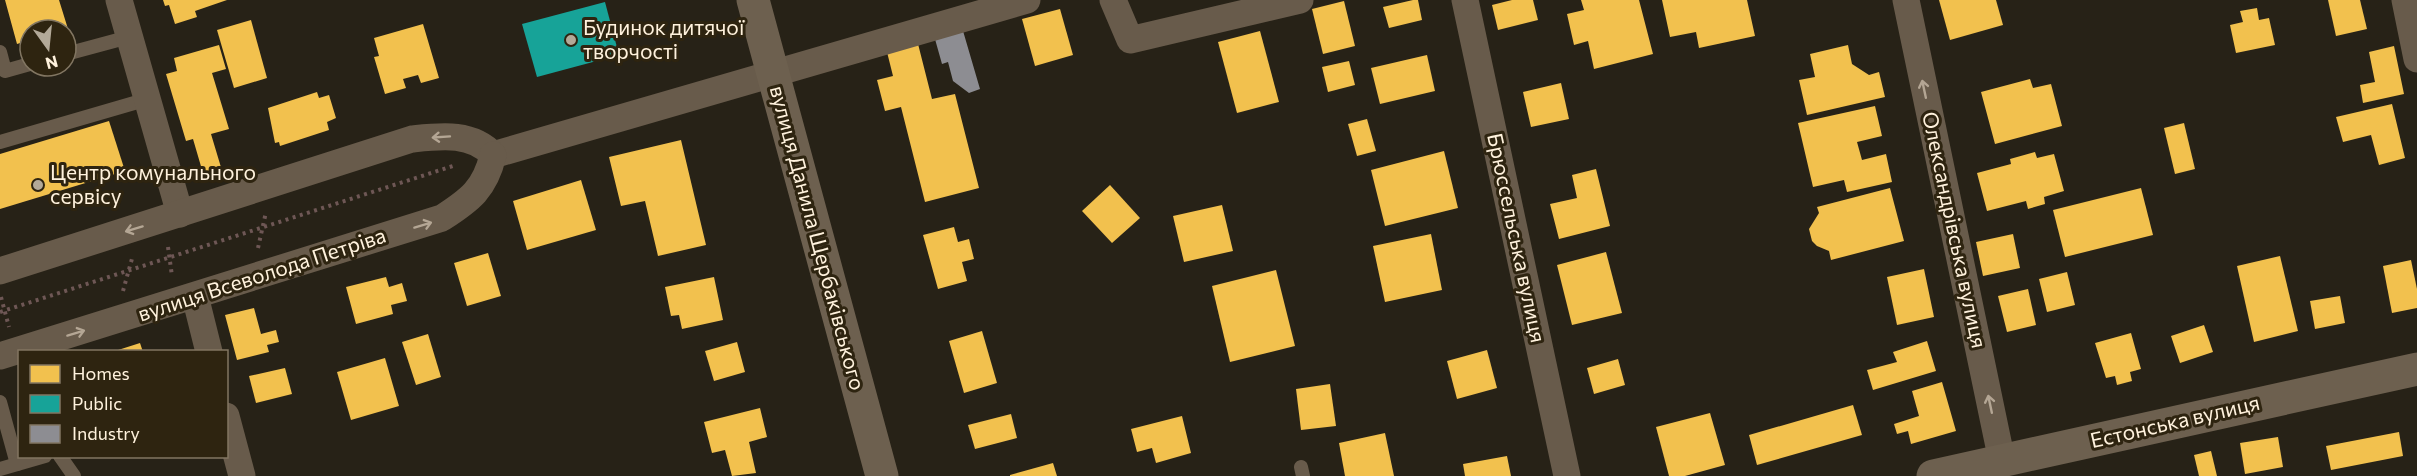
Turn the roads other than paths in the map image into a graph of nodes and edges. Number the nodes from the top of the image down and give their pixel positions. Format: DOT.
graph roads {
  1 [pos="119,0"];
  2 [pos="753,0"];
  3 [pos="1027,0"];
  4 [pos="1113,0"];
  5 [pos="1300,0"];
  6 [pos="1465,0"];
  7 [pos="1906,0"];
  8 [pos="2405,0"];
  9 [pos="129,37"];
  10 [pos="78,51"];
  11 [pos="0,52"];
  12 [pos="2417,59"];
  13 [pos="18,67"];
  14 [pos="773,74"];
  15 [pos="148,99"];
  16 [pos="0,142"];
  17 [pos="493,155"];
  18 [pos="180,214"];
  19 [pos="0,271"];
  20 [pos="184,290"];
  21 [pos="18,350"];
  22 [pos="209,350"];
  23 [pos="2417,369"];
  24 [pos="0,402"];
  25 [pos="228,423"];
  26 [pos="38,458"];
  27 [pos="61,458"];
  28 [pos="17,464"];
  29 [pos="1987,468"];
  30 [pos="0,469"];
  31 [pos="74,476"];
  32 [pos="243,476"];
  33 [pos="882,476"];
  34 [pos="1567,476"];
  35 [pos="1934,476"];
  1 -- 9 [label="street"];
  2 -- 14 [label="main road, вулиця Данила Щербаківського"];
  3 -- 14 [label="street"];
  4 -- 5 [label="street"];
  6 -- 34 [label="street, Брюссельська вулиця"];
  29 -- 7 [label="street, Олександрівська вулиця, one-way"];
  8 -- 12 [label="street"];
  9 -- 10 [label="lane"];
  9 -- 15 [label="street"];
  11 -- 13 [label="lane"];
  14 -- 17 [label="street"];
  14 -- 33 [label="main road, вулиця Данила Щербаківського"];
  15 -- 16 [label="lane"];
  15 -- 18 [label="street"];
  17 -- 18 [label="street, one-way"];
  20 -- 17 [label="street, вулиця Всеволода Петріва, one-way"];
  18 -- 19 [label="street, one-way"];
  21 -- 20 [label="street, вулиця Всеволода Петріва, one-way"];
  20 -- 22 [label="street"];
  23 -- 29 [label="main road, Естонська вулиця"];
  24 -- 28 [label="lane"];
  25 -- 32 [label="street"];
  26 -- 28 [label="lane"];
  27 -- 31 [label="lane"];
  28 -- 30 [label="lane"];
  29 -- 35 [label="main road, Естонська вулиця"];
}
